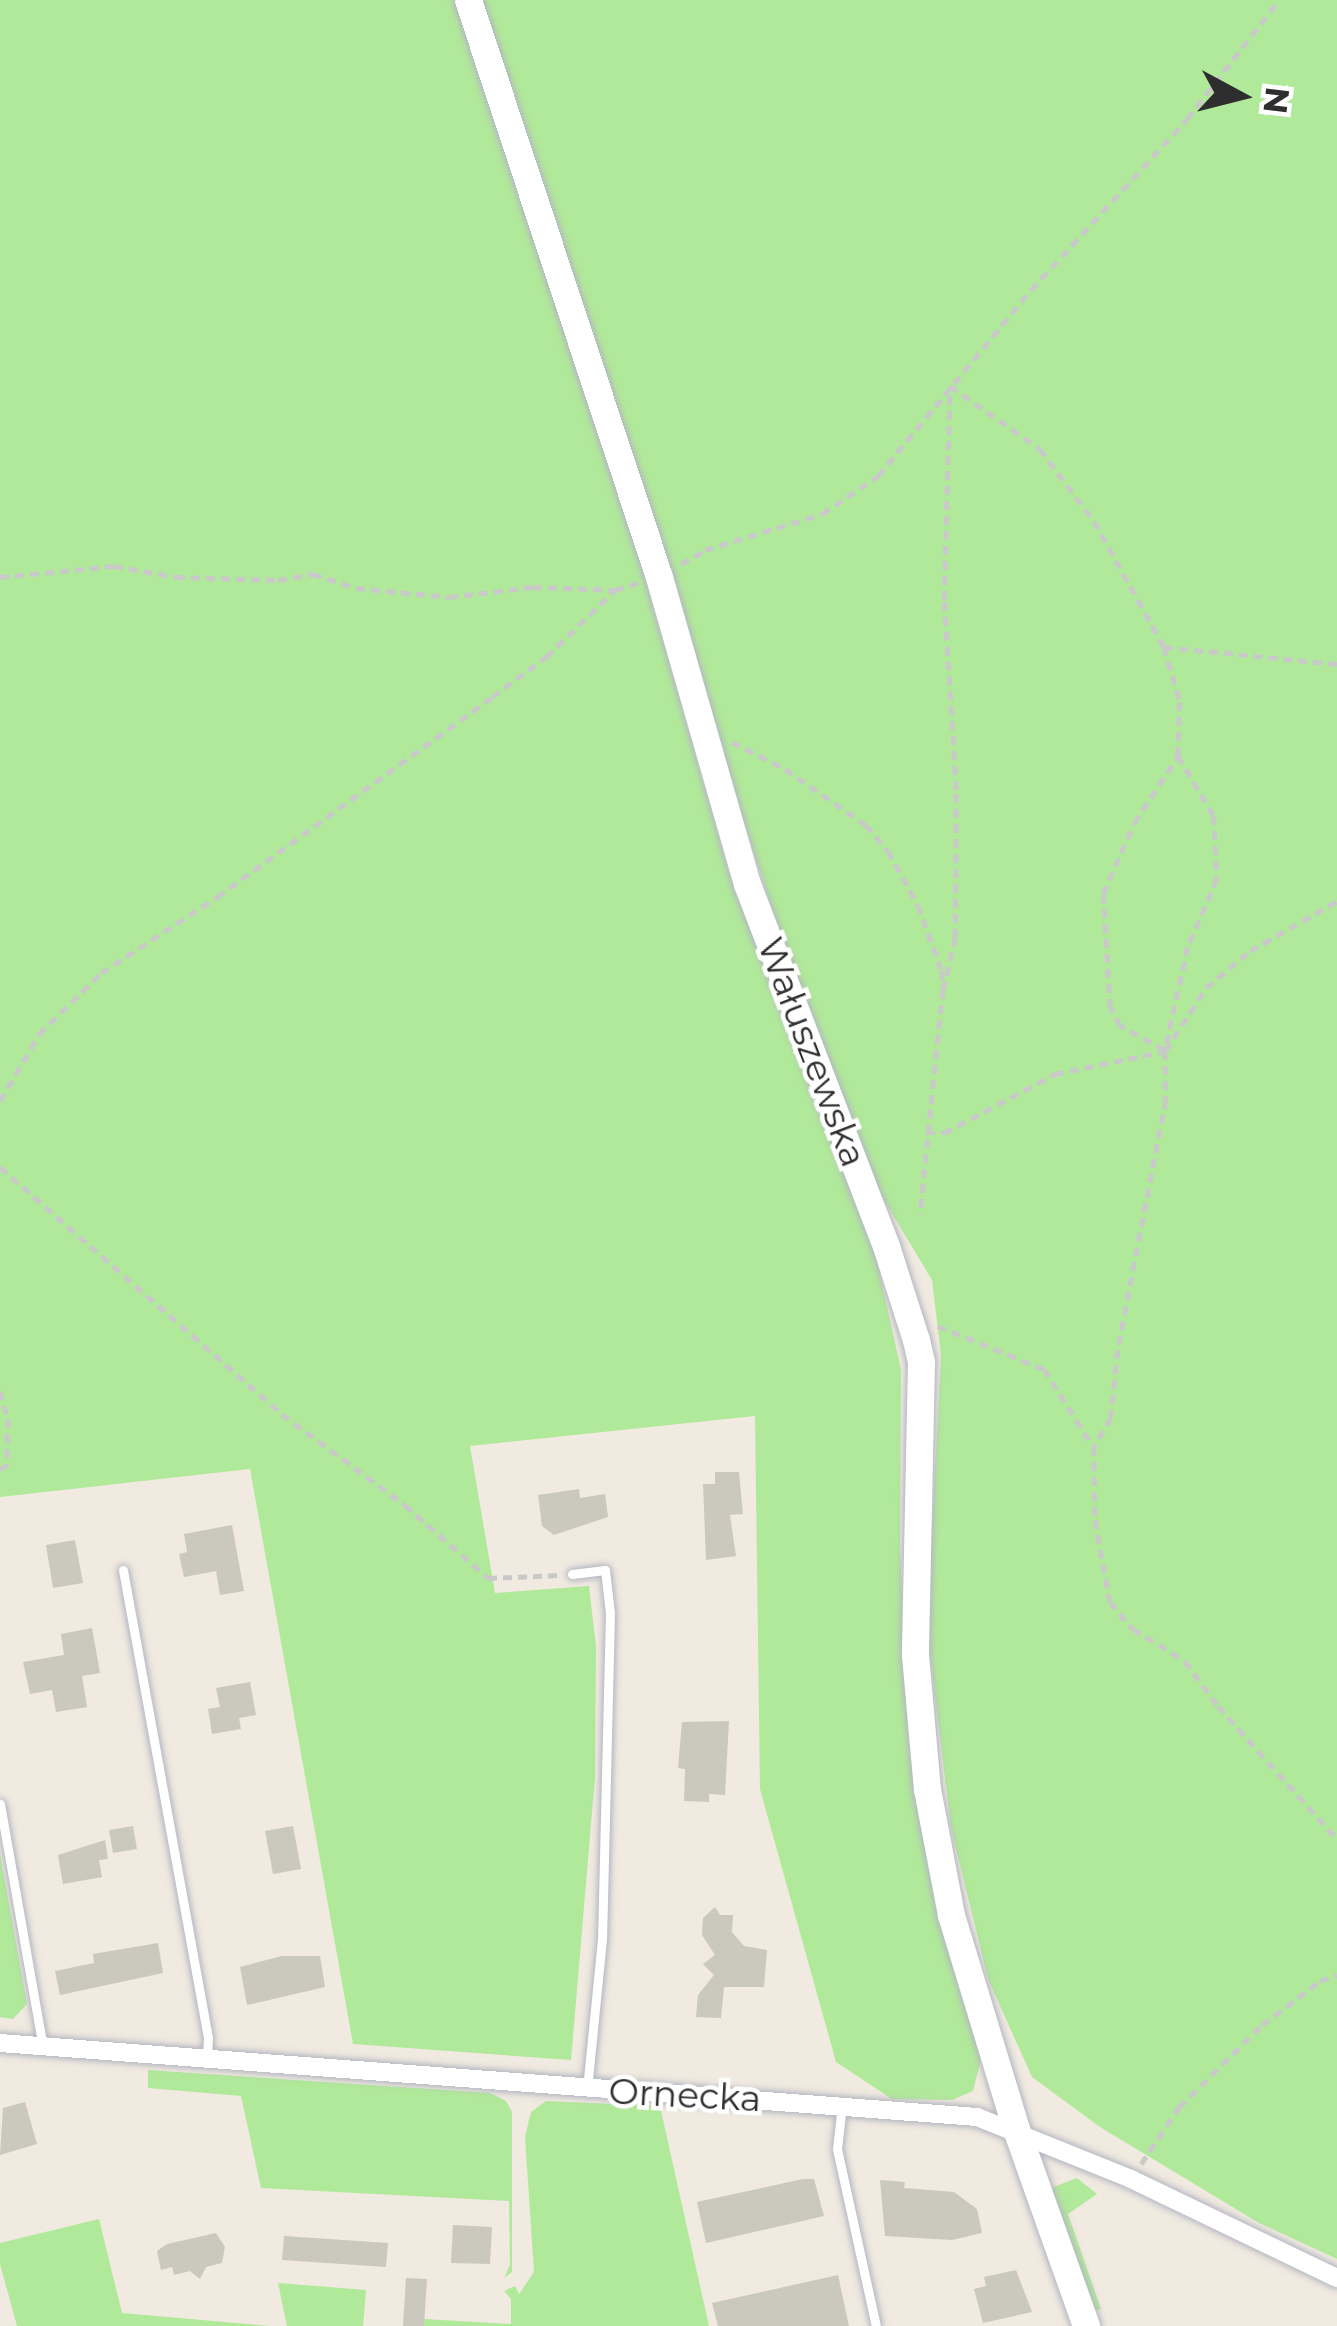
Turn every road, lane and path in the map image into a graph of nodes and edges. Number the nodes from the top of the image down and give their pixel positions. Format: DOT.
graph roads {
  1 [pos="468,0"];
  2 [pos="1279,0"];
  3 [pos="950,386"];
  4 [pos="0,577"];
  5 [pos="658,577"];
  6 [pos="615,590"];
  7 [pos="1164,647"];
  8 [pos="1337,664"];
  9 [pos="701,725"];
  10 [pos="1178,756"];
  11 [pos="1337,901"];
  12 [pos="943,990"];
  13 [pos="1165,1051"];
  14 [pos="0,1101"];
  15 [pos="926,1132"];
  16 [pos="0,1167"];
  17 [pos="920,1215"];
  18 [pos="921,1324"];
  19 [pos="0,1391"];
  20 [pos="1094,1448"];
  21 [pos="0,1469"];
  22 [pos="123,1570"];
  23 [pos="572,1574"];
  24 [pos="0,1804"];
  25 [pos="1337,1839"];
  26 [pos="1337,1975"];
  27 [pos="0,2043"];
  28 [pos="43,2048"];
  29 [pos="207,2062"];
  30 [pos="587,2090"];
  31 [pos="842,2105"];
  32 [pos="1016,2128"];
  33 [pos="1131,2179"];
  34 [pos="1337,2278"];
  35 [pos="876,2326"];
  36 [pos="1086,2326"];
  1 -- 5 [label="street, Wałuszewska"];
  2 -- 3 [label="path"];
  3 -- 5 [label="path"];
  3 -- 7 [label="path"];
  3 -- 12 [label="path"];
  4 -- 6 [label="path"];
  5 -- 6 [label="path"];
  5 -- 9 [label="street, Wałuszewska"];
  6 -- 14 [label="path"];
  7 -- 8 [label="path"];
  7 -- 10 [label="path"];
  9 -- 12 [label="path"];
  9 -- 32 [label="street, Wałuszewska"];
  10 -- 13 [label="path"];
  10 -- 13 [label="path"];
  11 -- 13 [label="path"];
  12 -- 15 [label="path"];
  13 -- 15 [label="path"];
  13 -- 20 [label="path"];
  15 -- 17 [label="path"];
  16 -- 23 [label="path"];
  18 -- 20 [label="path"];
  19 -- 21 [label="path"];
  20 -- 25 [label="path"];
  22 -- 29 [label="lane"];
  23 -- 30 [label="lane"];
  24 -- 28 [label="lane"];
  26 -- 33 [label="path"];
  27 -- 28 [label="street, Ornecka"];
  28 -- 29 [label="street, Ornecka"];
  29 -- 30 [label="street, Ornecka"];
  30 -- 31 [label="street, Ornecka"];
  31 -- 32 [label="street, Ornecka"];
  31 -- 35 [label="lane"];
  32 -- 33 [label="street, Ornecka"];
  32 -- 36 [label="street, Wałuszewska"];
  33 -- 34 [label="street, Ornecka"];
}
